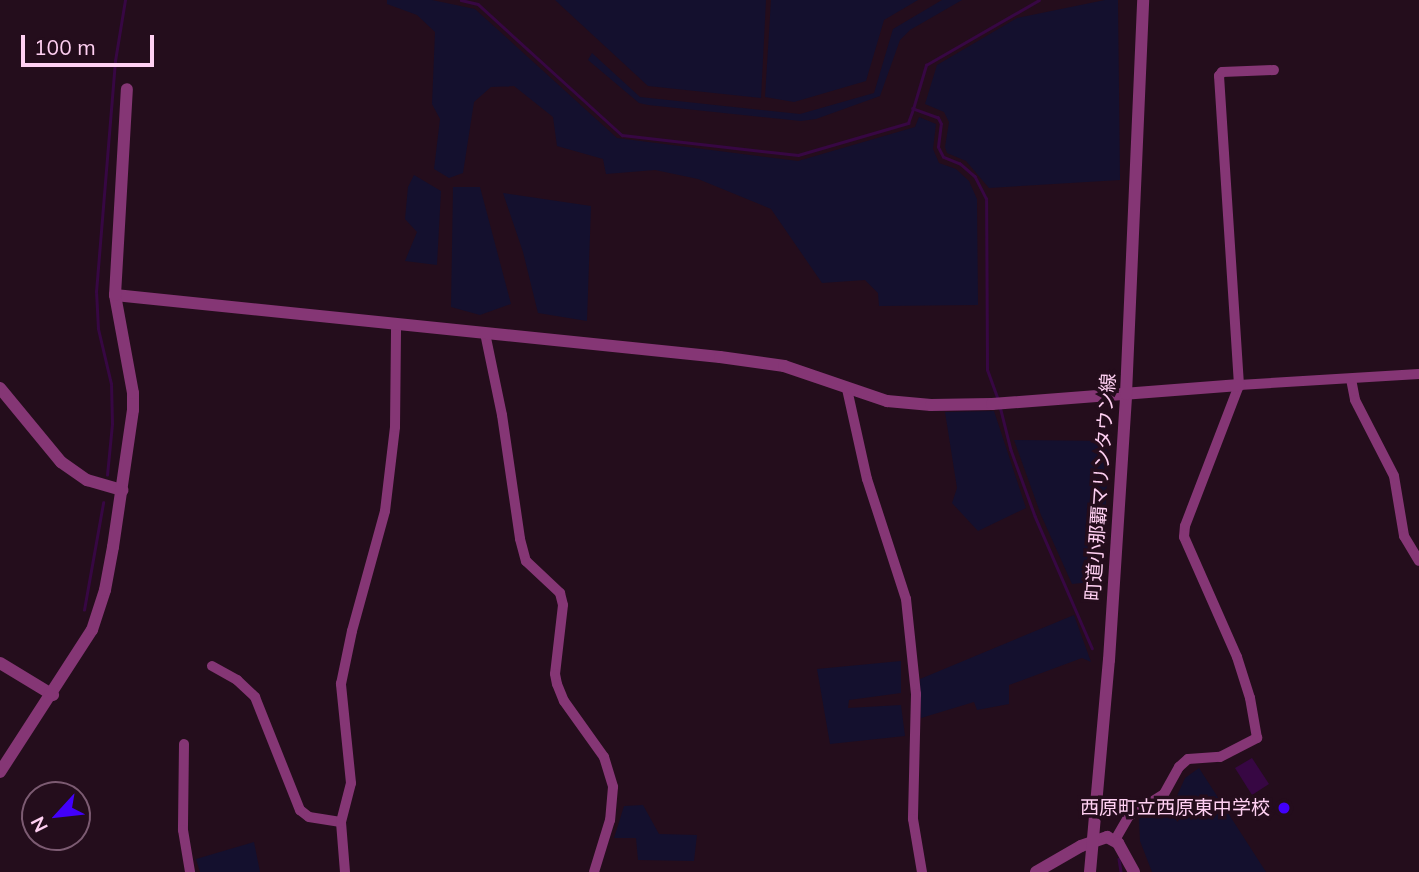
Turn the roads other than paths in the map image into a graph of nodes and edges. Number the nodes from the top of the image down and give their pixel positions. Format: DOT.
graph roads {
  1 [pos="1143,0"];
  2 [pos="1274,70"];
  3 [pos="127,89"];
  4 [pos="115,295"];
  5 [pos="396,324"];
  6 [pos="485,333"];
  7 [pos="1419,374"];
  8 [pos="1351,379"];
  9 [pos="1239,385"];
  10 [pos="0,388"];
  11 [pos="848,389"];
  12 [pos="1126,394"];
  13 [pos="123,490"];
  14 [pos="1419,561"];
  15 [pos="0,663"];
  16 [pos="212,666"];
  17 [pos="53,695"];
  18 [pos="184,744"];
  19 [pos="0,772"];
  20 [pos="341,822"];
  21 [pos="1115,840"];
  22 [pos="1093,841"];
  23 [pos="190,872"];
  24 [pos="345,872"];
  25 [pos="594,872"];
  26 [pos="922,872"];
  27 [pos="1036,872"];
  28 [pos="1090,872"];
  29 [pos="1134,872"];
  1 -- 12 [label="street, 町道小那覇マリンタウン線"];
  2 -- 9 [label="street"];
  3 -- 4 [label="street"];
  4 -- 5 [label="street"];
  4 -- 13 [label="street"];
  5 -- 6 [label="street"];
  5 -- 20 [label="street"];
  6 -- 11 [label="street"];
  6 -- 25 [label="street"];
  7 -- 8 [label="street"];
  8 -- 9 [label="street"];
  8 -- 14 [label="street"];
  9 -- 12 [label="street"];
  9 -- 21 [label="street"];
  10 -- 13 [label="street"];
  11 -- 12 [label="street"];
  11 -- 26 [label="street"];
  12 -- 22 [label="street, 町道小那覇マリンタウン線"];
  13 -- 17 [label="street"];
  15 -- 17 [label="street"];
  16 -- 20 [label="street"];
  17 -- 19 [label="street"];
  18 -- 23 [label="street"];
  20 -- 24 [label="street"];
  21 -- 22 [label="street"];
  21 -- 29 [label="street"];
  22 -- 27 [label="street"];
  22 -- 28 [label="street, 町道小那覇マリンタウン線"];
}
